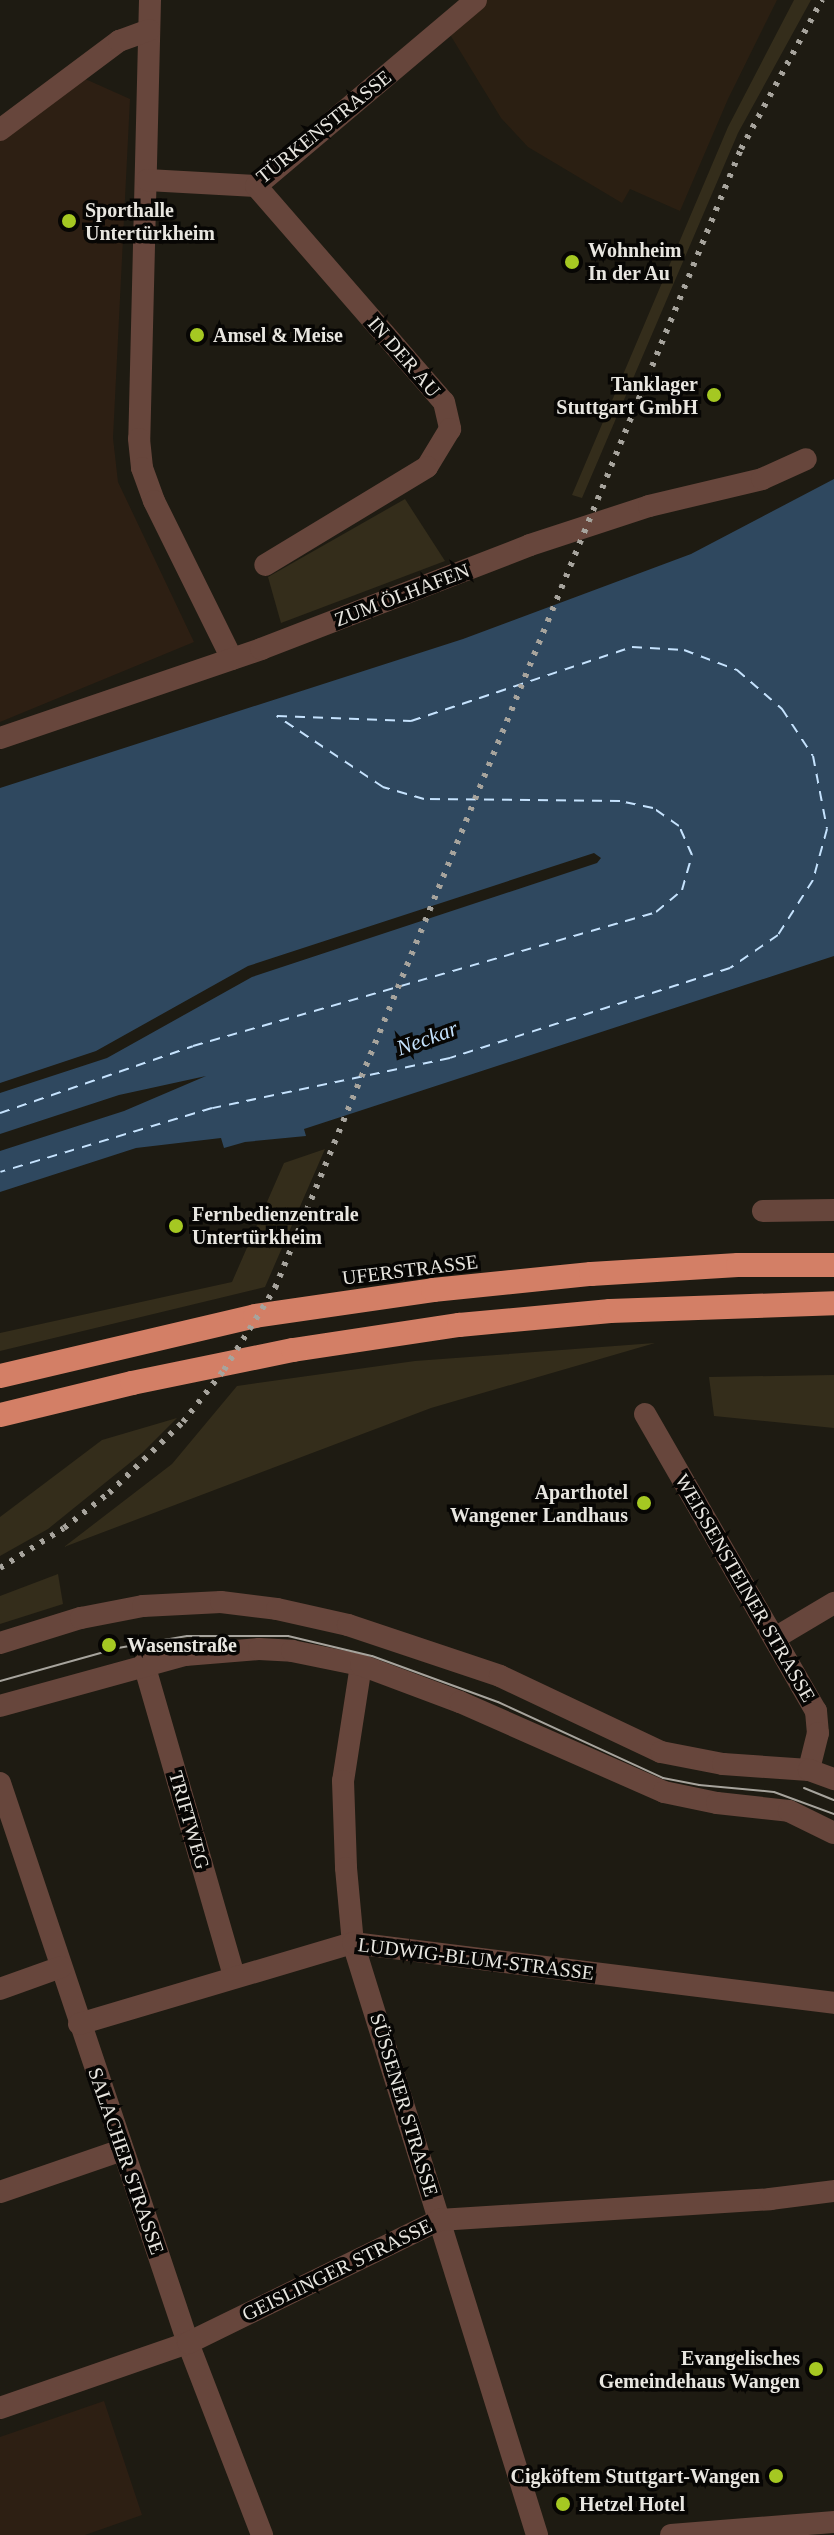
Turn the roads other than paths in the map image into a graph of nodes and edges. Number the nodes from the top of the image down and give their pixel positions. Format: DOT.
graph roads {
  1 [pos="150,0"];
  2 [pos="476,0"];
  3 [pos="149,30"];
  4 [pos="0,130"];
  5 [pos="147,180"];
  6 [pos="256,186"];
  7 [pos="806,459"];
  8 [pos="265,565"];
  9 [pos="232,659"];
  10 [pos="0,738"];
  11 [pos="834,1210"];
  12 [pos="763,1211"];
  13 [pos="834,1265"];
  14 [pos="834,1303"];
  15 [pos="0,1376"];
  16 [pos="645,1414"];
  17 [pos="0,1415"];
  18 [pos="834,1603"];
  19 [pos="775,1638"];
  20 [pos="0,1643"];
  21 [pos="144,1664"];
  22 [pos="361,1665"];
  23 [pos="0,1706"];
  24 [pos="809,1770"];
  25 [pos="834,1779"];
  26 [pos="0,1783"];
  27 [pos="834,1833"];
  28 [pos="353,1943"];
  29 [pos="61,1967"];
  30 [pos="234,1976"];
  31 [pos="0,1989"];
  32 [pos="834,2003"];
  33 [pos="79,2024"];
  34 [pos="122,2150"];
  35 [pos="834,2191"];
  36 [pos="0,2192"];
  37 [pos="439,2220"];
  38 [pos="188,2343"];
  39 [pos="0,2408"];
  40 [pos="834,2522"];
  41 [pos="762,2531"];
  42 [pos="262,2535"];
  43 [pos="537,2535"];
  44 [pos="671,2535"];
  1 -- 3 [label="street"];
  2 -- 6 [label="street, TÜRKENSTRASSE"];
  3 -- 4 [label="street"];
  3 -- 5 [label="street"];
  5 -- 6 [label="street, TÜRKENSTRASSE"];
  5 -- 9 [label="street"];
  6 -- 8 [label="street, IN DER AU"];
  7 -- 9 [label="street, ZUM ÖLHAFEN"];
  9 -- 10 [label="street, ZUM ÖLHAFEN"];
  11 -- 12 [label="street"];
  13 -- 15 [label="highway, UFERSTRASSE"];
  14 -- 17 [label="highway"];
  16 -- 19 [label="street, WEISSENSTEINER STRASSE"];
  18 -- 19 [label="street"];
  19 -- 24 [label="street, WEISSENSTEINER STRASSE"];
  20 -- 24 [label="street"];
  21 -- 22 [label="street"];
  21 -- 23 [label="street"];
  21 -- 30 [label="street, TRIFTWEG"];
  22 -- 27 [label="street"];
  22 -- 28 [label="street, SÜSSENER STRASSE"];
  24 -- 25 [label="street"];
  26 -- 29 [label="street, SALACHER STRASSE"];
  28 -- 30 [label="street, LUDWIG-BLUM-STRASSE"];
  28 -- 32 [label="street, LUDWIG-BLUM-STRASSE"];
  28 -- 37 [label="street, SÜSSENER STRASSE"];
  29 -- 31 [label="street"];
  29 -- 33 [label="street, SALACHER STRASSE"];
  30 -- 33 [label="street, LUDWIG-BLUM-STRASSE"];
  33 -- 34 [label="street, SALACHER STRASSE"];
  34 -- 36 [label="street"];
  34 -- 38 [label="street, SALACHER STRASSE"];
  35 -- 37 [label="street, GEISLINGER STRASSE"];
  37 -- 38 [label="street, GEISLINGER STRASSE"];
  37 -- 43 [label="street, SÜSSENER STRASSE"];
  38 -- 39 [label="street, GEISLINGER STRASSE"];
  38 -- 42 [label="street, SALACHER STRASSE"];
  40 -- 41 [label="street"];
  41 -- 44 [label="street"];
}
